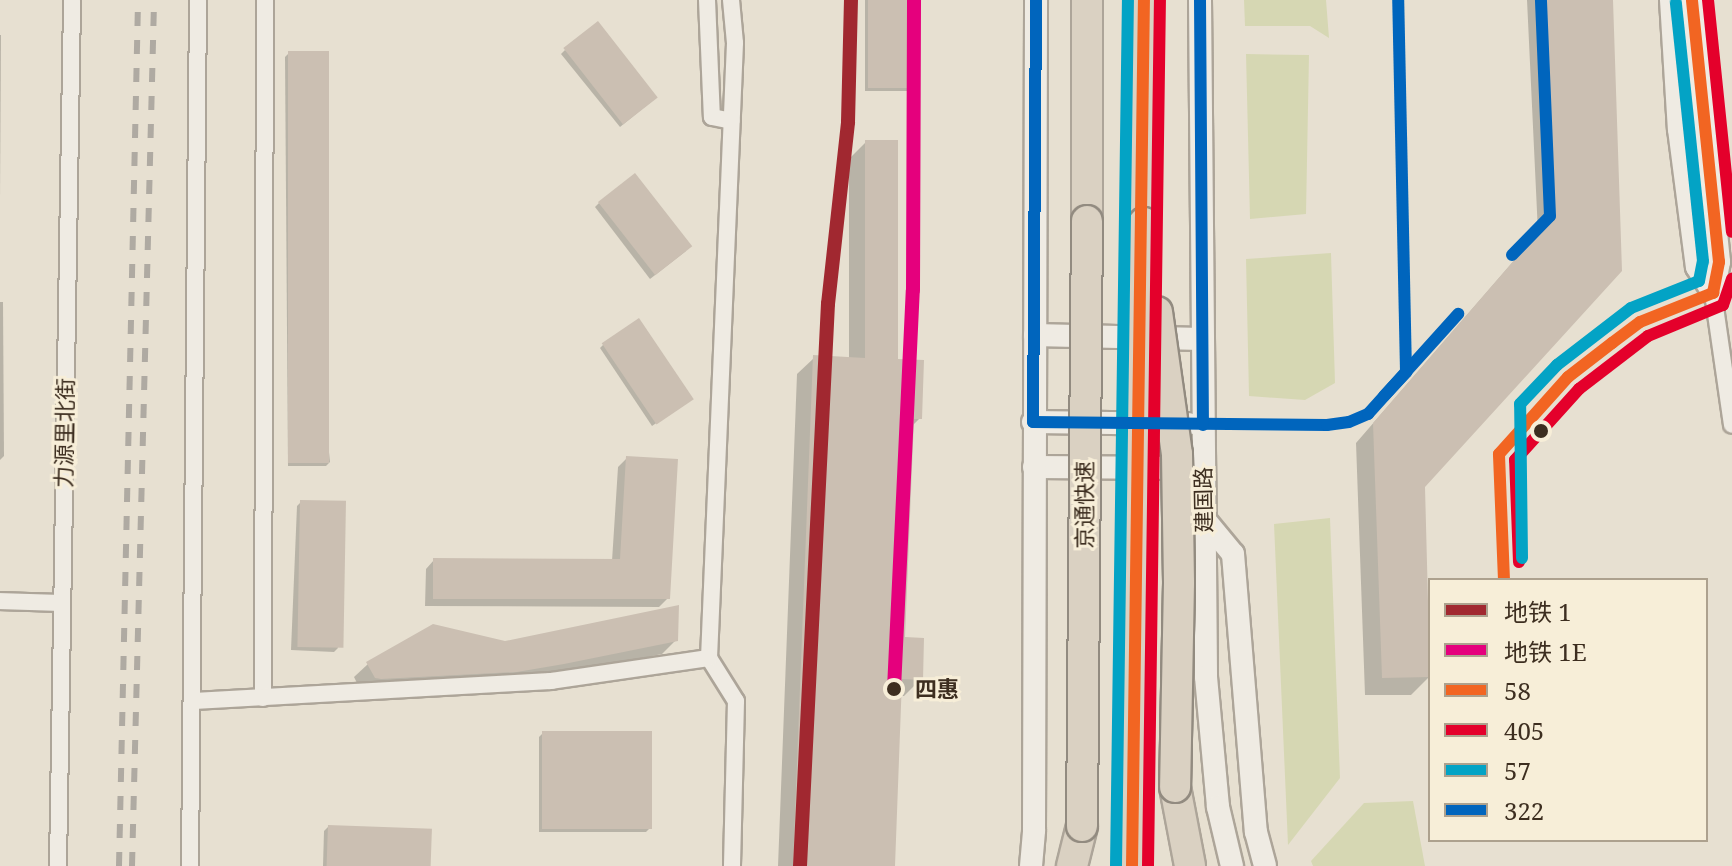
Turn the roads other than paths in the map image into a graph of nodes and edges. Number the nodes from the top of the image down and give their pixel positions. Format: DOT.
graph roads {
  1 [pos="72,0"];
  2 [pos="198,0"];
  3 [pos="265,0"];
  4 [pos="707,0"];
  5 [pos="731,0"];
  6 [pos="1036,0"];
  7 [pos="1087,0"];
  8 [pos="1144,0"];
  9 [pos="1200,0"];
  10 [pos="1671,0"];
  11 [pos="1692,0"];
  12 [pos="732,121"];
  13 [pos="1144,223"];
  14 [pos="1713,293"];
  15 [pos="1035,335"];
  16 [pos="1201,339"];
  17 [pos="1033,422"];
  18 [pos="1203,425"];
  19 [pos="1732,425"];
  20 [pos="1034,467"];
  21 [pos="1203,468"];
  22 [pos="1204,519"];
  23 [pos="0,601"];
  24 [pos="61,603"];
  25 [pos="709,658"];
  26 [pos="263,698"];
  27 [pos="193,701"];
  28 [pos="1175,787"];
  29 [pos="1082,826"];
  30 [pos="58,866"];
  31 [pos="190,866"];
  32 [pos="732,866"];
  33 [pos="1031,866"];
  34 [pos="1072,866"];
  35 [pos="1081,866"];
  36 [pos="1132,866"];
  37 [pos="1178,866"];
  38 [pos="1190,866"];
  39 [pos="1232,866"];
  40 [pos="1265,866"];
  1 -- 24 [label="street, 力源里北街"];
  2 -- 27 [label="street"];
  3 -- 26 [label="street"];
  4 -- 12 [label="street"];
  5 -- 12 [label="street"];
  6 -- 15 [label="street"];
  7 -- 29 [label="highway, 京通快速, bridge"];
  8 -- 13 [label="highway"];
  9 -- 16 [label="street, 建国路"];
  10 -- 14 [label="street"];
  11 -- 14 [label="street"];
  12 -- 25 [label="street"];
  13 -- 28 [label="highway, bridge"];
  13 -- 36 [label="highway, bridge"];
  14 -- 19 [label="street"];
  15 -- 16 [label="street"];
  15 -- 17 [label="street"];
  16 -- 18 [label="street, 建国路"];
  17 -- 18 [label="street"];
  17 -- 20 [label="street"];
  18 -- 21 [label="street, 建国路"];
  20 -- 21 [label="street"];
  20 -- 33 [label="street"];
  21 -- 22 [label="street, 建国路"];
  22 -- 39 [label="street, 建国路"];
  22 -- 40 [label="street"];
  23 -- 24 [label="street"];
  24 -- 30 [label="street, 力源里北街"];
  25 -- 26 [label="street"];
  25 -- 32 [label="street"];
  26 -- 27 [label="street"];
  27 -- 31 [label="street"];
  28 -- 37 [label="highway"];
  28 -- 38 [label="highway"];
  29 -- 34 [label="highway"];
  29 -- 35 [label="highway, 京通快速"];
}
